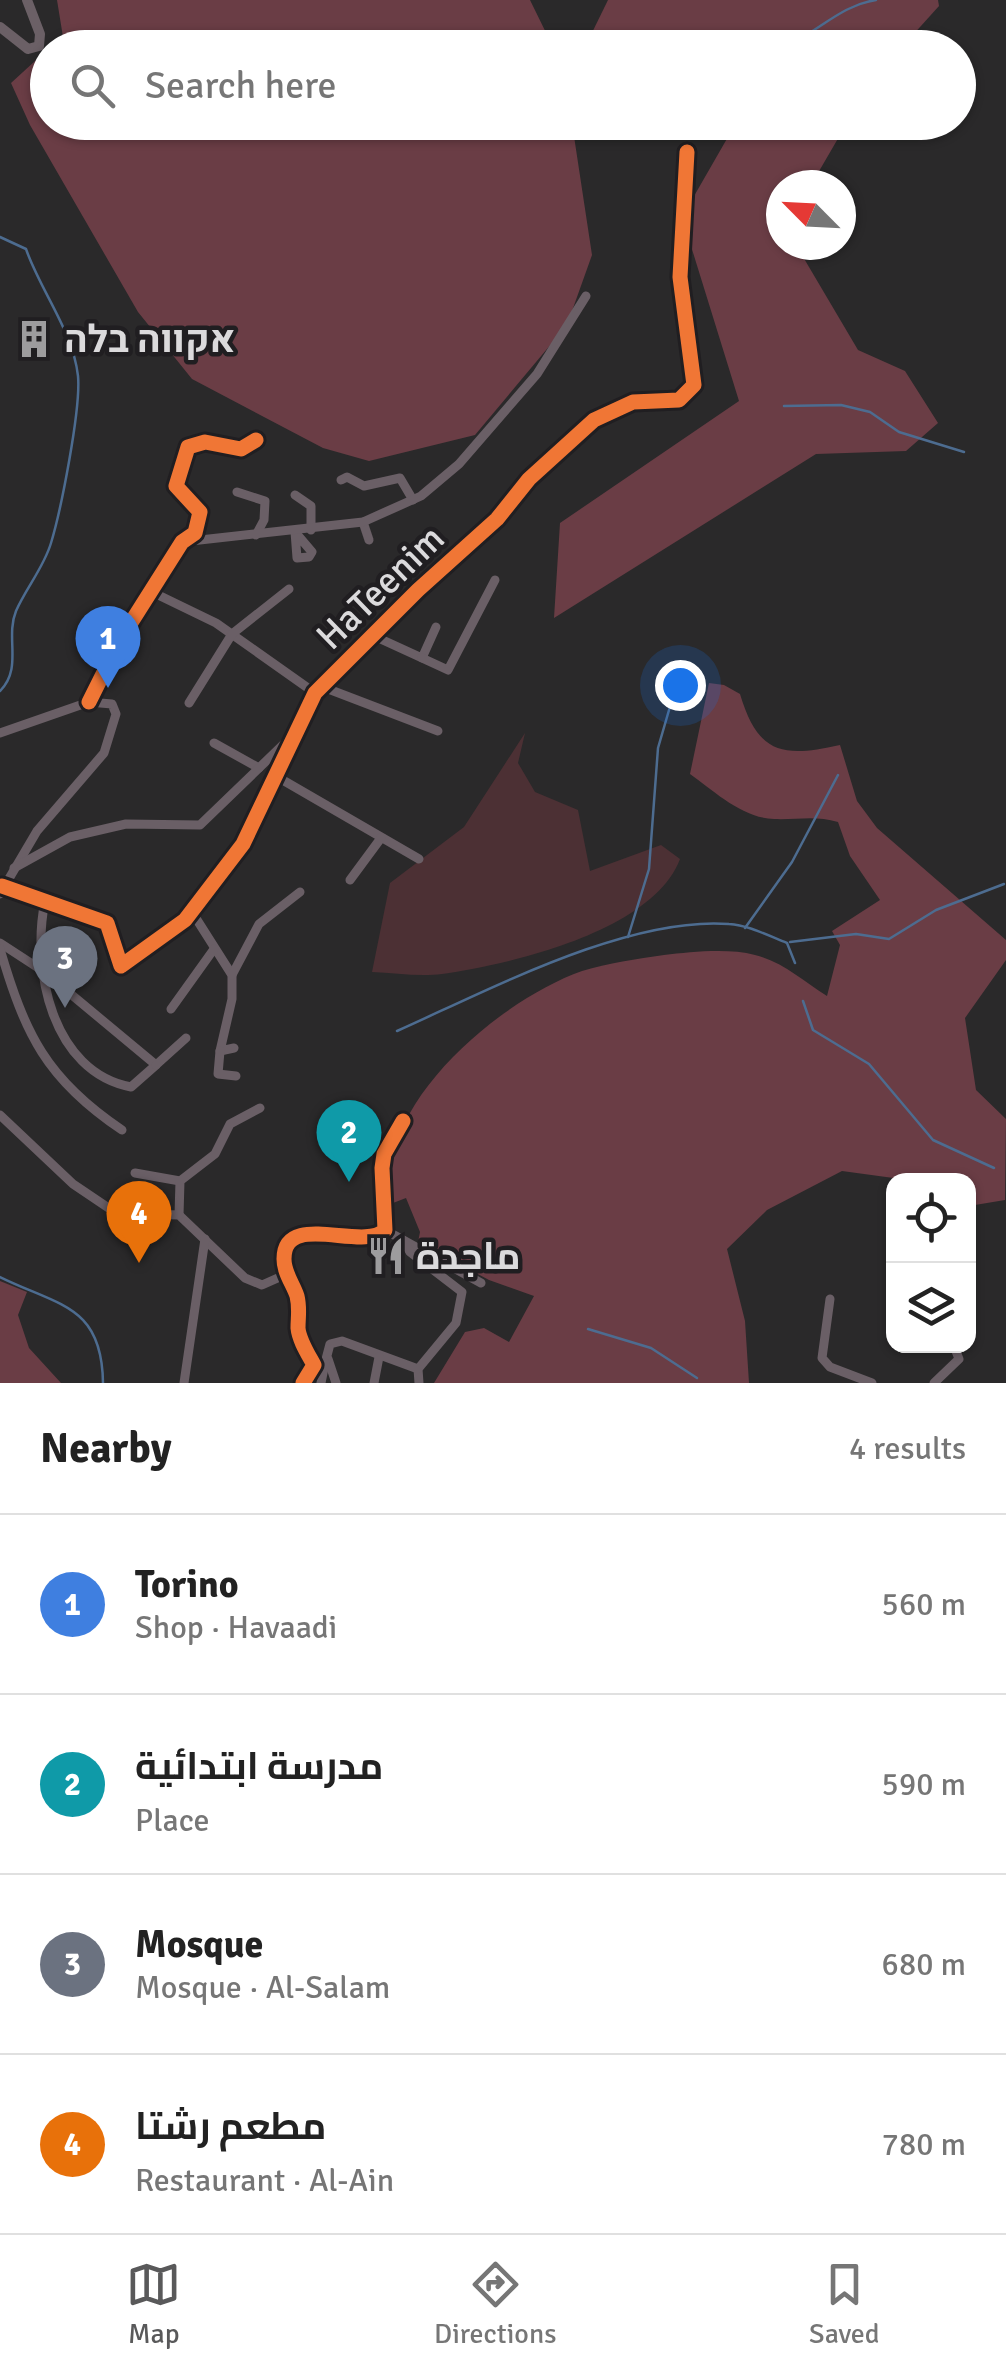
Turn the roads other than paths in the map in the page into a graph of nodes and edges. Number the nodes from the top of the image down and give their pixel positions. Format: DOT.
graph roads {
  1 [pos="27,0"];
  2 [pos="0,27"];
  3 [pos="38,30"];
  4 [pos="30,49"];
  5 [pos="687,152"];
  6 [pos="586,296"];
  7 [pos="256,440"];
  8 [pos="341,480"];
  9 [pos="238,492"];
  10 [pos="295,495"];
  11 [pos="413,500"];
  12 [pos="363,522"];
  13 [pos="311,530"];
  14 [pos="256,535"];
  15 [pos="369,540"];
  16 [pos="182,542"];
  17 [pos="494,580"];
  18 [pos="289,589"];
  19 [pos="152,592"];
  20 [pos="436,627"];
  21 [pos="232,634"];
  22 [pos="374,636"];
  23 [pos="422,658"];
  24 [pos="319,690"];
  25 [pos="89,702"];
  26 [pos="188,703"];
  27 [pos="438,731"];
  28 [pos="296,732"];
  29 [pos="0,733"];
  30 [pos="214,743"];
  31 [pos="259,768"];
  32 [pos="274,775"];
  33 [pos="381,838"];
  34 [pos="420,860"];
  35 [pos="11,869"];
  36 [pos="350,880"];
  37 [pos="1,890"];
  38 [pos="300,892"];
  39 [pos="45,901"];
  40 [pos="192,912"];
  41 [pos="0,946"];
  42 [pos="214,950"];
  43 [pos="44,971"];
  44 [pos="232,975"];
  45 [pos="171,1009"];
  46 [pos="186,1038"];
  47 [pos="234,1048"];
  48 [pos="220,1050"];
  49 [pos="156,1065"];
  50 [pos="236,1076"];
  51 [pos="260,1108"];
  52 [pos="0,1115"];
  53 [pos="403,1121"];
  54 [pos="122,1130"];
  55 [pos="135,1173"];
  56 [pos="180,1181"];
  57 [pos="179,1215"];
  58 [pos="386,1230"];
  59 [pos="205,1239"];
  60 [pos="403,1240"];
  61 [pos="291,1280"];
  62 [pos="481,1282"];
  63 [pos="830,1298"];
  64 [pos="957,1353"];
  65 [pos="379,1357"];
  66 [pos="322,1361"];
  67 [pos="418,1369"];
  68 [pos="866,1382"];
  69 [pos="184,1383"];
  70 [pos="302,1383"];
  71 [pos="320,1383"];
  72 [pos="336,1383"];
  73 [pos="374,1383"];
  74 [pos="418,1383"];
  75 [pos="934,1383"];
  1 -- 3 [label="main road"];
  2 -- 4 [label="main road"];
  5 -- 22 [label="street, HaTeenim"];
  6 -- 11 [label="street"];
  7 -- 16 [label="street"];
  8 -- 11 [label="street"];
  9 -- 14 [label="street"];
  10 -- 13 [label="street"];
  11 -- 12 [label="street"];
  12 -- 13 [label="street"];
  12 -- 15 [label="street"];
  13 -- 14 [label="street"];
  14 -- 16 [label="street"];
  16 -- 19 [label="street"];
  17 -- 23 [label="street"];
  18 -- 21 [label="street"];
  19 -- 21 [label="street"];
  19 -- 25 [label="street"];
  20 -- 23 [label="street"];
  21 -- 24 [label="street"];
  21 -- 26 [label="street"];
  22 -- 23 [label="street"];
  22 -- 24 [label="street, HaTeenim"];
  24 -- 27 [label="street"];
  24 -- 28 [label="street, HaTeenim"];
  25 -- 29 [label="street"];
  25 -- 35 [label="street"];
  28 -- 31 [label="street"];
  28 -- 32 [label="street, HaTeenim"];
  30 -- 31 [label="street"];
  31 -- 35 [label="street"];
  32 -- 33 [label="street"];
  32 -- 40 [label="street, HaTeenim"];
  33 -- 34 [label="street"];
  33 -- 36 [label="street"];
  35 -- 37 [label="street"];
  37 -- 39 [label="street, HaTeenim"];
  38 -- 44 [label="street"];
  39 -- 40 [label="street, HaTeenim"];
  39 -- 43 [label="street"];
  40 -- 42 [label="street"];
  41 -- 43 [label="street"];
  41 -- 54 [label="street"];
  42 -- 44 [label="street"];
  42 -- 45 [label="street"];
  43 -- 49 [label="street"];
  43 -- 49 [label="street"];
  44 -- 48 [label="street"];
  46 -- 49 [label="street"];
  47 -- 48 [label="street"];
  48 -- 50 [label="street"];
  51 -- 56 [label="street"];
  52 -- 57 [label="street"];
  53 -- 58 [label="street"];
  55 -- 56 [label="street"];
  56 -- 57 [label="street"];
  57 -- 59 [label="street"];
  58 -- 60 [label="street"];
  58 -- 61 [label="street"];
  59 -- 61 [label="street"];
  59 -- 69 [label="street"];
  60 -- 62 [label="street"];
  60 -- 67 [label="street"];
  61 -- 66 [label="street"];
  63 -- 68 [label="street"];
  64 -- 75 [label="street"];
  65 -- 66 [label="street"];
  65 -- 67 [label="street"];
  65 -- 73 [label="street"];
  66 -- 70 [label="street"];
  66 -- 71 [label="street"];
  66 -- 72 [label="street"];
  67 -- 74 [label="street"];
}
